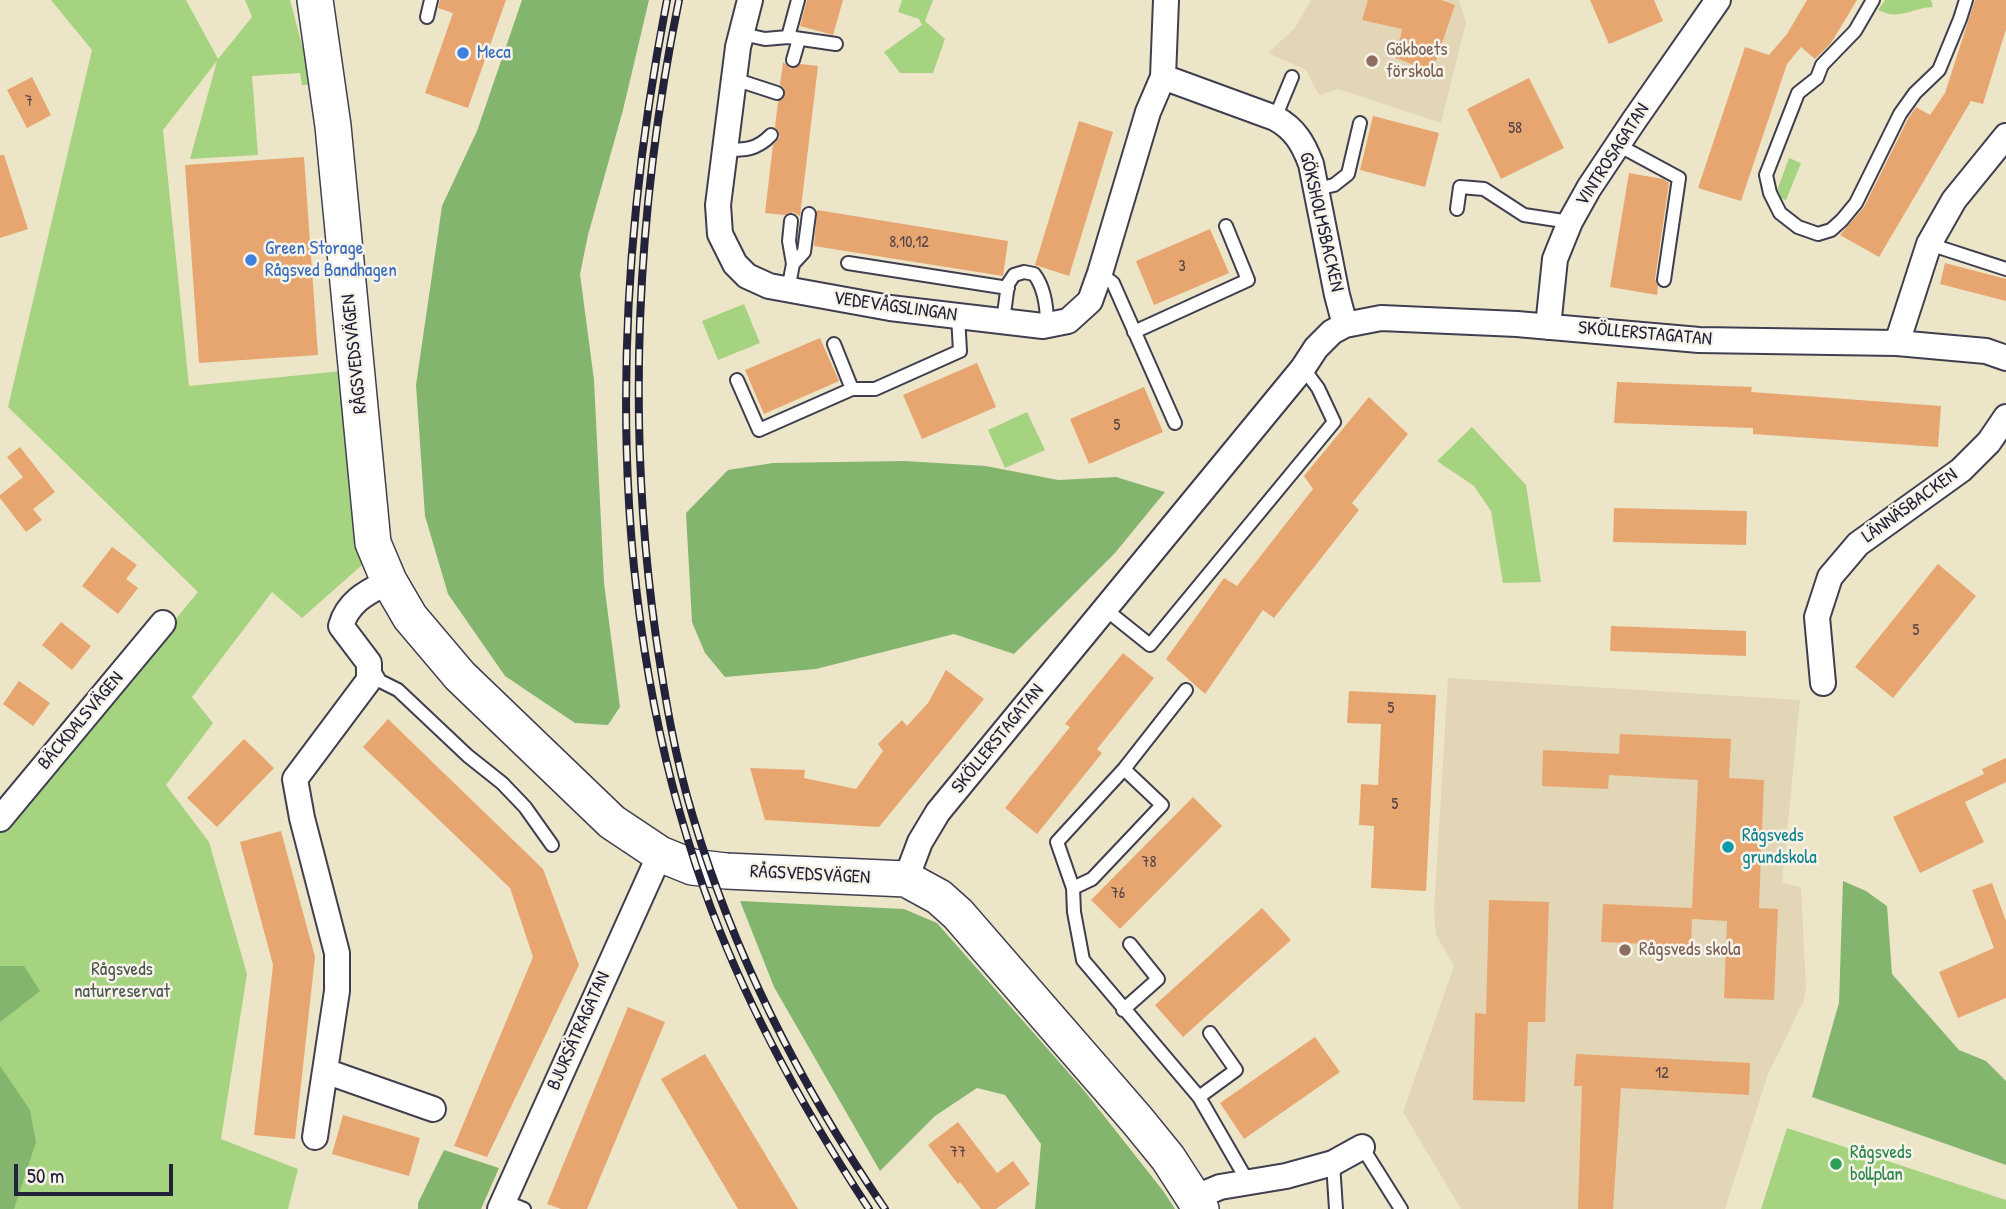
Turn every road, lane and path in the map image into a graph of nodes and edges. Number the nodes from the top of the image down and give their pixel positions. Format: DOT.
graph roads {
  1 [pos="315,0"];
  2 [pos="431,0"];
  3 [pos="750,0"];
  4 [pos="798,0"];
  5 [pos="1166,0"];
  6 [pos="1873,0"];
  7 [pos="1966,0"];
  8 [pos="1713,2"];
  9 [pos="427,17"];
  10 [pos="741,34"];
  11 [pos="794,38"];
  12 [pos="836,44"];
  13 [pos="793,60"];
  14 [pos="1163,77"];
  15 [pos="1292,77"];
  16 [pos="734,79"];
  17 [pos="777,93"];
  18 [pos="1275,118"];
  19 [pos="1360,123"];
  20 [pos="771,135"];
  21 [pos="2006,136"];
  22 [pos="1618,145"];
  23 [pos="725,150"];
  24 [pos="1317,189"];
  25 [pos="1457,209"];
  26 [pos="809,214"];
  27 [pos="791,221"];
  28 [pos="1570,222"];
  29 [pos="1226,226"];
  30 [pos="1929,244"];
  31 [pos="848,263"];
  32 [pos="793,264"];
  33 [pos="2006,269"];
  34 [pos="1100,273"];
  35 [pos="1664,280"];
  36 [pos="1008,288"];
  37 [pos="788,290"];
  38 [pos="958,316"];
  39 [pos="1003,321"];
  40 [pos="1047,325"];
  41 [pos="1345,325"];
  42 [pos="1548,327"];
  43 [pos="1134,332"];
  44 [pos="1897,343"];
  45 [pos="834,344"];
  46 [pos="2006,358"];
  47 [pos="1303,368"];
  48 [pos="737,380"];
  49 [pos="852,389"];
  50 [pos="2006,417"];
  51 [pos="1175,423"];
  52 [pos="389,581"];
  53 [pos="1105,609"];
  54 [pos="163,623"];
  55 [pos="369,663"];
  56 [pos="1823,683"];
  57 [pos="1185,690"];
  58 [pos="1124,769"];
  59 [pos="0,819"];
  60 [pos="552,845"];
  61 [pos="660,854"];
  62 [pos="906,879"];
  63 [pos="1073,888"];
  64 [pos="1130,944"];
  65 [pos="1123,1010"];
  66 [pos="1210,1033"];
  67 [pos="325,1071"];
  68 [pos="1199,1097"];
  69 [pos="433,1109"];
  70 [pos="315,1137"];
  71 [pos="1362,1147"];
  72 [pos="1334,1163"];
  73 [pos="1248,1182"];
  74 [pos="1197,1204"];
  75 [pos="509,1206"];
  76 [pos="1336,1209"];
  77 [pos="1401,1209"];
  1 -- 52 [label="street, RÅGSVEDSVÄGEN"];
  2 -- 9 [label="lane"];
  3 -- 10 [label="street, VEDEVÅGSLINGAN"];
  4 -- 11 [label="lane"];
  5 -- 14 [label="street"];
  6 -- 7 [label="lane"];
  8 -- 22 [label="street, VINTROSAGATAN"];
  10 -- 11 [label="lane"];
  10 -- 16 [label="street, VEDEVÅGSLINGAN"];
  11 -- 12 [label="lane"];
  11 -- 13 [label="lane"];
  14 -- 18 [label="street, GÖKSHOLMSBACKEN"];
  14 -- 34 [label="street, VEDEVÅGSLINGAN"];
  15 -- 18 [label="lane"];
  16 -- 17 [label="lane"];
  16 -- 23 [label="street, VEDEVÅGSLINGAN"];
  18 -- 24 [label="street, GÖKSHOLMSBACKEN"];
  19 -- 24 [label="lane"];
  20 -- 23 [label="lane"];
  21 -- 30 [label="street"];
  22 -- 28 [label="street, VINTROSAGATAN"];
  22 -- 35 [label="lane"];
  23 -- 37 [label="street, VEDEVÅGSLINGAN"];
  24 -- 41 [label="street, GÖKSHOLMSBACKEN"];
  25 -- 28 [label="lane"];
  26 -- 32 [label="lane"];
  27 -- 32 [label="lane"];
  28 -- 42 [label="street, VINTROSAGATAN"];
  29 -- 43 [label="lane"];
  30 -- 33 [label="lane"];
  30 -- 44 [label="street"];
  31 -- 36 [label="lane"];
  32 -- 37 [label="lane"];
  34 -- 40 [label="street, VEDEVÅGSLINGAN"];
  34 -- 43 [label="lane"];
  36 -- 39 [label="lane"];
  36 -- 40 [label="lane"];
  37 -- 38 [label="street, VEDEVÅGSLINGAN"];
  38 -- 39 [label="street, VEDEVÅGSLINGAN"];
  38 -- 49 [label="lane"];
  39 -- 40 [label="street, VEDEVÅGSLINGAN"];
  41 -- 42 [label="street, SKÖLLERSTAGATAN"];
  41 -- 47 [label="street, SKÖLLERSTAGATAN"];
  42 -- 44 [label="street, SKÖLLERSTAGATAN"];
  43 -- 51 [label="lane"];
  44 -- 46 [label="street, SKÖLLERSTAGATAN"];
  45 -- 49 [label="lane"];
  47 -- 53 [label="street, SKÖLLERSTAGATAN"];
  47 -- 53 [label="lane"];
  48 -- 49 [label="lane"];
  50 -- 56 [label="street, LÄNNÄSBACKEN"];
  52 -- 55 [label="street"];
  52 -- 61 [label="street, RÅGSVEDSVÄGEN"];
  53 -- 62 [label="street, SKÖLLERSTAGATAN"];
  54 -- 59 [label="street, BÄCKDALSVÄGEN"];
  55 -- 60 [label="lane"];
  55 -- 67 [label="street"];
  57 -- 58 [label="lane"];
  58 -- 63 [label="lane"];
  58 -- 63 [label="lane"];
  61 -- 62 [label="street, RÅGSVEDSVÄGEN"];
  61 -- 75 [label="street, BJURSÄTRAGATAN"];
  62 -- 74 [label="street, RÅGSVEDSVÄGEN"];
  63 -- 65 [label="lane"];
  64 -- 65 [label="lane"];
  65 -- 68 [label="lane"];
  66 -- 68 [label="lane"];
  67 -- 69 [label="street"];
  67 -- 70 [label="street"];
  68 -- 73 [label="lane"];
  71 -- 72 [label="street"];
  71 -- 77 [label="lane"];
  72 -- 73 [label="street"];
  72 -- 76 [label="lane"];
  73 -- 74 [label="street"];
}
